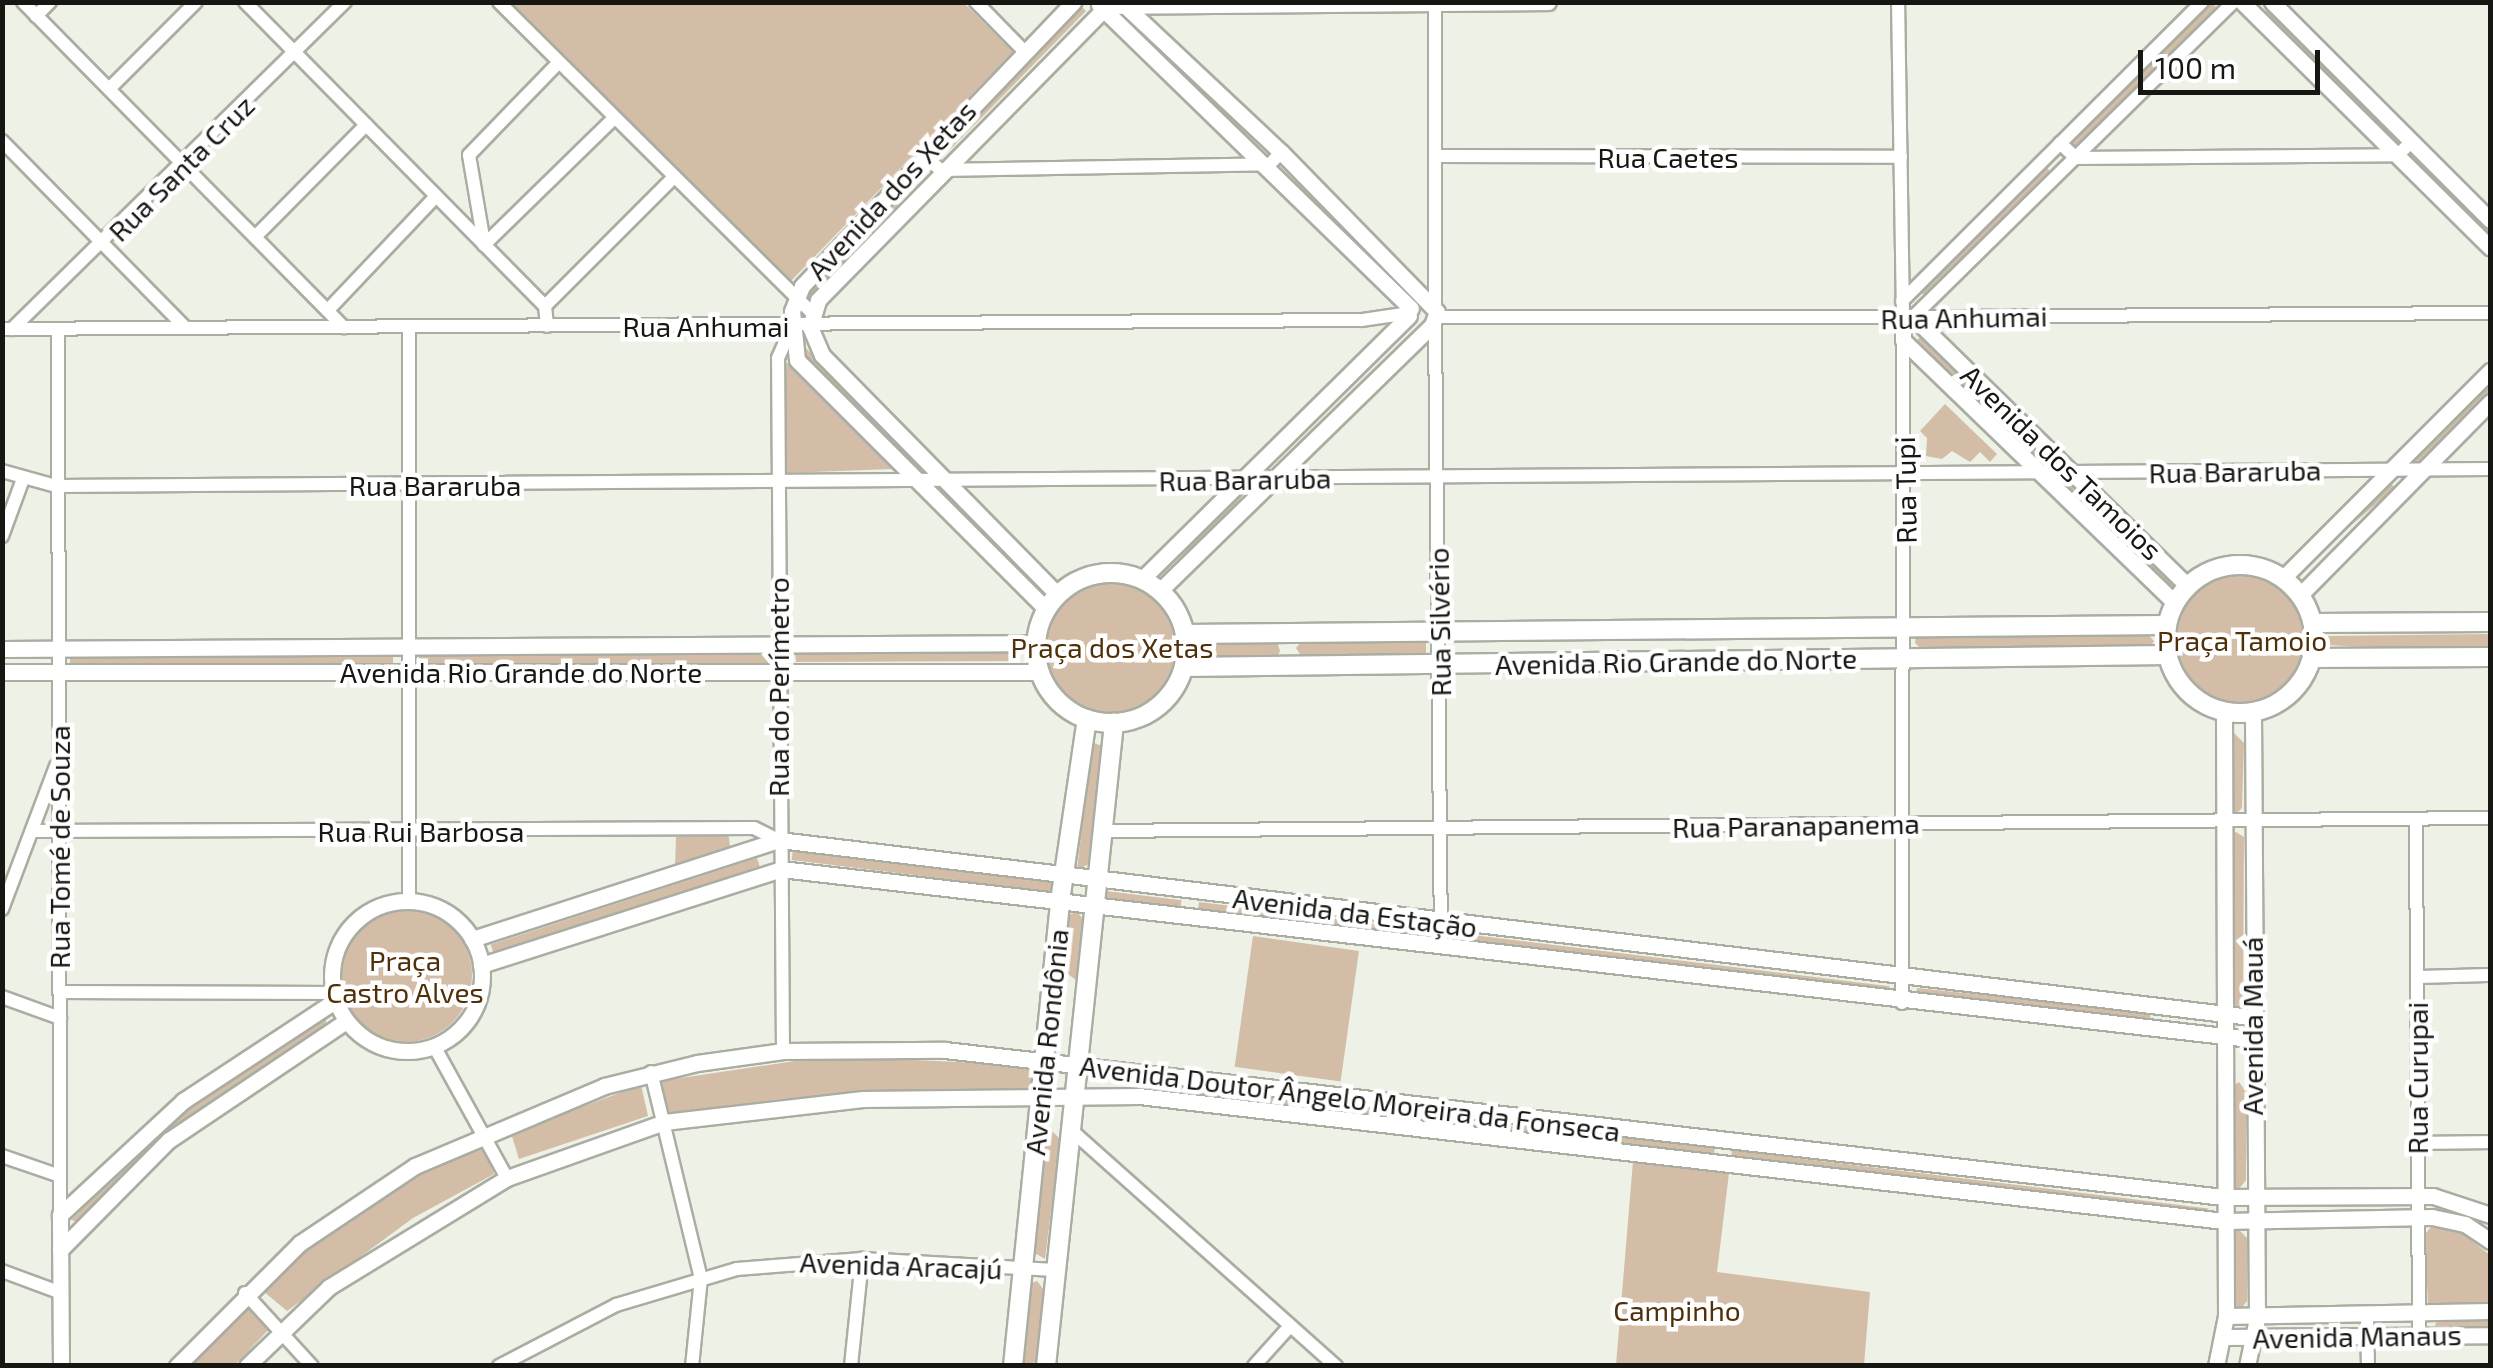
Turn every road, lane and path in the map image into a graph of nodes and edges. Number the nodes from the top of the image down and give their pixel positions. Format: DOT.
graph roads {
  1 [pos="23,2"];
  2 [pos="50,2"];
  3 [pos="196,2"];
  4 [pos="245,2"];
  5 [pos="345,2"];
  6 [pos="499,2"];
  7 [pos="976,2"];
  8 [pos="1073,2"];
  9 [pos="1548,2"];
  10 [pos="1898,2"];
  11 [pos="2202,2"];
  12 [pos="2233,2"];
  13 [pos="2242,2"];
  14 [pos="2272,2"];
  15 [pos="1122,3"];
  16 [pos="1436,3"];
  17 [pos="1154,4"];
  18 [pos="1100,5"];
  19 [pos="36,16"];
  20 [pos="1154,29"];
  21 [pos="1024,51"];
  22 [pos="295,54"];
  23 [pos="559,62"];
  24 [pos="109,89"];
  25 [pos="614,118"];
  26 [pos="366,125"];
  27 [pos="2,142"];
  28 [pos="2411,142"];
  29 [pos="2060,143"];
  30 [pos="923,155"];
  31 [pos="2398,155"];
  32 [pos="1436,156"];
  33 [pos="1900,157"];
  34 [pos="1275,158"];
  35 [pos="2076,158"];
  36 [pos="185,166"];
  37 [pos="940,170"];
  38 [pos="673,178"];
  39 [pos="436,196"];
  40 [pos="2490,220"];
  41 [pos="255,237"];
  42 [pos="104,245"];
  43 [pos="484,245"];
  44 [pos="2490,247"];
  45 [pos="794,301"];
  46 [pos="545,306"];
  47 [pos="328,310"];
  48 [pos="1906,312"];
  49 [pos="2490,313"];
  50 [pos="1423,314"];
  51 [pos="805,322"];
  52 [pos="6,326"];
  53 [pos="547,326"];
  54 [pos="344,327"];
  55 [pos="409,327"];
  56 [pos="58,328"];
  57 [pos="186,328"];
  58 [pos="1903,340"];
  59 [pos="2490,371"];
  60 [pos="2490,402"];
  61 [pos="2490,469"];
  62 [pos="1904,470"];
  63 [pos="2392,470"];
  64 [pos="2426,470"];
  65 [pos="2,471"];
  66 [pos="1436,473"];
  67 [pos="2043,473"];
  68 [pos="2076,473"];
  69 [pos="1271,479"];
  70 [pos="23,480"];
  71 [pos="1242,480"];
  72 [pos="946,483"];
  73 [pos="921,484"];
  74 [pos="408,485"];
  75 [pos="779,485"];
  76 [pos="56,486"];
  77 [pos="2,536"];
  78 [pos="2283,578"];
  79 [pos="1142,579"];
  80 [pos="2188,586"];
  81 [pos="1160,590"];
  82 [pos="2300,595"];
  83 [pos="1052,602"];
  84 [pos="2175,603"];
  85 [pos="2490,622"];
  86 [pos="2313,623"];
  87 [pos="2167,625"];
  88 [pos="1907,628"];
  89 [pos="1186,634"];
  90 [pos="1290,635"];
  91 [pos="1440,635"];
  92 [pos="1036,642"];
  93 [pos="777,643"];
  94 [pos="406,644"];
  95 [pos="56,647"];
  96 [pos="2,648"];
  97 [pos="2168,655"];
  98 [pos="2490,657"];
  99 [pos="1907,658"];
  100 [pos="2312,658"];
  101 [pos="1440,664"];
  102 [pos="1184,668"];
  103 [pos="1290,668"];
  104 [pos="777,671"];
  105 [pos="2,672"];
  106 [pos="56,672"];
  107 [pos="1040,672"];
  108 [pos="406,673"];
  109 [pos="2224,712"];
  110 [pos="2253,713"];
  111 [pos="1087,719"];
  112 [pos="1114,723"];
  113 [pos="60,756"];
  114 [pos="2490,818"];
  115 [pos="2416,819"];
  116 [pos="2222,822"];
  117 [pos="2252,822"];
  118 [pos="1904,823"];
  119 [pos="1443,829"];
  120 [pos="32,831"];
  121 [pos="60,831"];
  122 [pos="1102,831"];
  123 [pos="409,832"];
  124 [pos="779,840"];
  125 [pos="781,868"];
  126 [pos="1062,878"];
  127 [pos="1095,882"];
  128 [pos="409,901"];
  129 [pos="1060,901"];
  130 [pos="1093,905"];
  131 [pos="2,909"];
  132 [pos="1442,922"];
  133 [pos="472,939"];
  134 [pos="1441,946"];
  135 [pos="481,964"];
  136 [pos="2490,975"];
  137 [pos="2417,977"];
  138 [pos="1903,978"];
  139 [pos="60,992"];
  140 [pos="335,997"];
  141 [pos="2,998"];
  142 [pos="1902,1003"];
  143 [pos="2162,1009"];
  144 [pos="2221,1016"];
  145 [pos="2251,1017"];
  146 [pos="60,1018"];
  147 [pos="346,1021"];
  148 [pos="2160,1030"];
  149 [pos="2220,1038"];
  150 [pos="2251,1039"];
  151 [pos="434,1046"];
  152 [pos="783,1051"];
  153 [pos="1043,1061"];
  154 [pos="1076,1065"];
  155 [pos="651,1072"];
  156 [pos="2222,1079"];
  157 [pos="2252,1080"];
  158 [pos="1074,1092"];
  159 [pos="1298,1092"];
  160 [pos="1041,1096"];
  161 [pos="1435,1110"];
  162 [pos="1296,1112"];
  163 [pos="664,1122"];
  164 [pos="1433,1129"];
  165 [pos="1071,1130"];
  166 [pos="484,1132"];
  167 [pos="1725,1142"];
  168 [pos="2490,1142"];
  169 [pos="2418,1143"];
  170 [pos="2,1156"];
  171 [pos="1722,1162"];
  172 [pos="60,1176"];
  173 [pos="507,1178"];
  174 [pos="2418,1196"];
  175 [pos="2224,1198"];
  176 [pos="2253,1198"];
  177 [pos="60,1215"];
  178 [pos="2490,1215"];
  179 [pos="2418,1217"];
  180 [pos="2254,1220"];
  181 [pos="2224,1221"];
  182 [pos="2490,1241"];
  183 [pos="60,1250"];
  184 [pos="862,1259"];
  185 [pos="1023,1268"];
  186 [pos="1055,1270"];
  187 [pos="2,1271"];
  188 [pos="701,1278"];
  189 [pos="61,1293"];
  190 [pos="245,1293"];
  191 [pos="2490,1311"];
  192 [pos="2419,1313"];
  193 [pos="2226,1316"];
  194 [pos="2367,1316"];
  195 [pos="2256,1318"];
  196 [pos="1290,1326"];
  197 [pos="280,1330"];
  198 [pos="2490,1335"];
  199 [pos="2419,1336"];
  200 [pos="2224,1337"];
  201 [pos="2254,1338"];
  202 [pos="2368,1339"];
  203 [pos="61,1366"];
  204 [pos="177,1366"];
  205 [pos="247,1366"];
  206 [pos="312,1366"];
  207 [pos="499,1366"];
  208 [pos="692,1366"];
  209 [pos="851,1366"];
  210 [pos="1013,1366"];
  211 [pos="1046,1366"];
  212 [pos="1254,1366"];
  213 [pos="1336,1366"];
  214 [pos="2216,1366"];
  215 [pos="2247,1366"];
  216 [pos="2368,1366"];
  1 -- 19 [label="street"];
  2 -- 19 [label="street"];
  3 -- 24 [label="street"];
  4 -- 22 [label="street"];
  5 -- 22 [label="street, Rua Santa Cruz"];
  6 -- 23 [label="street"];
  7 -- 21 [label="street"];
  8 -- 21 [label="street, Avenida dos Xetas"];
  9 -- 16 [label="street"];
  10 -- 33 [label="street, Rua Tupi"];
  11 -- 29 [label="street"];
  12 -- 35 [label="street"];
  13 -- 31 [label="street"];
  14 -- 28 [label="street"];
  15 -- 17 [label="street"];
  15 -- 18 [label="street"];
  15 -- 20 [label="street"];
  16 -- 17 [label="street"];
  16 -- 32 [label="street, Rua Silvério"];
  17 -- 20 [label="street"];
  18 -- 34 [label="street"];
  18 -- 37 [label="street, Avenida dos Xetas"];
  19 -- 24 [label="street"];
  20 -- 34 [label="street"];
  21 -- 30 [label="street, Avenida dos Xetas"];
  22 -- 26 [label="street"];
  22 -- 36 [label="street, Rua Santa Cruz"];
  23 -- 25 [label="street"];
  23 -- 43 [label="street"];
  24 -- 36 [label="street"];
  25 -- 38 [label="street"];
  25 -- 43 [label="street"];
  26 -- 39 [label="street"];
  26 -- 41 [label="street"];
  27 -- 42 [label="street"];
  28 -- 31 [label="street"];
  28 -- 40 [label="street"];
  29 -- 35 [label="street"];
  29 -- 48 [label="street"];
  30 -- 37 [label="street"];
  30 -- 45 [label="street, Avenida dos Xetas"];
  31 -- 35 [label="street"];
  31 -- 44 [label="street"];
  32 -- 33 [label="street, Rua Caetes"];
  32 -- 50 [label="street, Rua Silvério"];
  33 -- 48 [label="street, Rua Tupi"];
  34 -- 37 [label="street"];
  34 -- 50 [label="street"];
  35 -- 48 [label="street"];
  36 -- 41 [label="street"];
  36 -- 42 [label="street, Rua Santa Cruz"];
  37 -- 51 [label="street, Avenida dos Xetas"];
  38 -- 45 [label="street"];
  38 -- 46 [label="street"];
  39 -- 43 [label="street"];
  39 -- 47 [label="street"];
  41 -- 47 [label="street"];
  42 -- 52 [label="street, Rua Santa Cruz"];
  42 -- 57 [label="street"];
  43 -- 46 [label="street"];
  45 -- 51 [label="street, Avenida dos Xetas"];
  46 -- 53 [label="street"];
  47 -- 54 [label="street"];
  48 -- 49 [label="street, Rua Anhumai"];
  48 -- 50 [label="street, Rua Anhumai"];
  48 -- 58 [label="street, Rua Tupi"];
  48 -- 68 [label="street, Avenida dos Tamoios"];
  50 -- 51 [label="street, Rua Anhumai"];
  50 -- 66 [label="street, Rua Silvério"];
  50 -- 69 [label="street"];
  50 -- 71 [label="street"];
  51 -- 53 [label="street, Rua Anhumai"];
  51 -- 72 [label="street"];
  51 -- 73 [label="street, Avenida dos Xetas"];
  51 -- 75 [label="street, Rua do Perímetro"];
  52 -- 56 [label="street, Rua Anhumai"];
  53 -- 55 [label="street, Rua Anhumai"];
  54 -- 55 [label="street, Rua Anhumai"];
  54 -- 57 [label="street, Rua Anhumai"];
  55 -- 74 [label="street"];
  56 -- 57 [label="street, Rua Anhumai"];
  56 -- 76 [label="street, Rua Tomé de Souza"];
  58 -- 62 [label="street, Rua Tupi"];
  58 -- 67 [label="street, Avenida dos Tamoios"];
  59 -- 63 [label="street"];
  60 -- 64 [label="street"];
  61 -- 64 [label="street, Rua Bararuba"];
  62 -- 66 [label="street, Rua Bararuba"];
  62 -- 67 [label="street, Rua Bararuba"];
  62 -- 88 [label="street, Rua Tupi"];
  63 -- 64 [label="street, Rua Bararuba"];
  63 -- 68 [label="street, Rua Bararuba"];
  63 -- 78 [label="street"];
  64 -- 82 [label="street"];
  65 -- 70 [label="street, Rua Bararuba"];
  66 -- 69 [label="street, Rua Bararuba"];
  66 -- 91 [label="street, Rua Silvério"];
  67 -- 68 [label="street, Rua Bararuba"];
  67 -- 84 [label="street, Avenida dos Tamoios"];
  68 -- 80 [label="street, Avenida dos Tamoios"];
  69 -- 71 [label="street, Rua Bararuba"];
  69 -- 81 [label="street"];
  70 -- 76 [label="street, Rua Bararuba"];
  70 -- 77 [label="street"];
  71 -- 72 [label="street, Rua Bararuba"];
  71 -- 79 [label="street"];
  72 -- 73 [label="street, Rua Bararuba"];
  72 -- 83 [label="street"];
  73 -- 75 [label="street, Rua Bararuba"];
  73 -- 83 [label="street, Avenida dos Xetas"];
  74 -- 75 [label="street, Rua Bararuba"];
  74 -- 76 [label="street, Rua Bararuba"];
  74 -- 94 [label="street"];
  75 -- 93 [label="street, Rua do Perímetro"];
  76 -- 95 [label="street, Rua Tomé de Souza"];
  78 -- 80 [label="main road"];
  78 -- 82 [label="main road"];
  79 -- 81 [label="main road"];
  79 -- 83 [label="main road"];
  80 -- 84 [label="main road"];
  81 -- 89 [label="main road"];
  82 -- 86 [label="main road"];
  83 -- 92 [label="main road"];
  84 -- 87 [label="main road"];
  85 -- 86 [label="main road"];
  86 -- 100 [label="main road"];
  87 -- 88 [label="main road, Avenida Rio Grande do Norte"];
  87 -- 97 [label="main road"];
  88 -- 91 [label="main road, Avenida Rio Grande do Norte"];
  88 -- 99 [label="street, Rua Tupi"];
  89 -- 90 [label="main road, Avenida Rio Grande do Norte"];
  89 -- 102 [label="main road"];
  90 -- 91 [label="main road, Avenida Rio Grande do Norte"];
  90 -- 103 [label="main road"];
  91 -- 101 [label="street, Rua Silvério"];
  92 -- 93 [label="street, Avenida Rio Grande do Norte"];
  92 -- 107 [label="main road"];
  93 -- 94 [label="street, Avenida Rio Grande do Norte"];
  93 -- 104 [label="street, Rua do Perímetro"];
  94 -- 95 [label="street, Avenida Rio Grande do Norte"];
  94 -- 108 [label="street"];
  95 -- 96 [label="street, Avenida Rio Grande do Norte"];
  95 -- 106 [label="street, Rua Tomé de Souza"];
  97 -- 99 [label="main road, Avenida Rio Grande do Norte"];
  97 -- 109 [label="main road"];
  98 -- 100 [label="main road"];
  99 -- 101 [label="main road, Avenida Rio Grande do Norte"];
  99 -- 118 [label="street, Rua Tupi"];
  100 -- 110 [label="main road"];
  101 -- 103 [label="main road, Avenida Rio Grande do Norte"];
  101 -- 119 [label="street, Rua Silvério"];
  102 -- 103 [label="main road, Avenida Rio Grande do Norte"];
  102 -- 112 [label="main road"];
  104 -- 107 [label="street, Avenida Rio Grande do Norte"];
  104 -- 108 [label="street, Avenida Rio Grande do Norte"];
  104 -- 124 [label="street, Rua do Perímetro"];
  105 -- 106 [label="street, Avenida Rio Grande do Norte"];
  106 -- 108 [label="street, Avenida Rio Grande do Norte"];
  106 -- 113 [label="street, Rua Tomé de Souza"];
  107 -- 111 [label="main road"];
  108 -- 123 [label="street"];
  109 -- 110 [label="main road"];
  109 -- 116 [label="street, Avenida Mauá"];
  110 -- 117 [label="street, Avenida Mauá"];
  111 -- 112 [label="main road"];
  111 -- 126 [label="main road, Avenida Rondônia"];
  112 -- 122 [label="main road, Avenida Rondônia"];
  113 -- 120 [label="street"];
  113 -- 121 [label="street, Rua Tomé de Souza"];
  114 -- 115 [label="street, Rua Paranapanema"];
  115 -- 117 [label="street, Rua Paranapanema"];
  115 -- 137 [label="street, Rua Curupai"];
  116 -- 117 [label="street, Rua Paranapanema"];
  116 -- 118 [label="street, Rua Paranapanema"];
  116 -- 144 [label="street, Avenida Mauá"];
  117 -- 145 [label="street, Avenida Mauá"];
  118 -- 119 [label="street, Rua Paranapanema"];
  118 -- 138 [label="street, Rua Tupi"];
  119 -- 122 [label="street, Rua Paranapanema"];
  119 -- 132 [label="street, Rua Silvério"];
  120 -- 121 [label="street, Rua Rui Barbosa"];
  120 -- 131 [label="street"];
  121 -- 123 [label="street, Rua Rui Barbosa"];
  121 -- 139 [label="street, Rua Tomé de Souza"];
  122 -- 127 [label="main road, Avenida Rondônia"];
  123 -- 124 [label="street, Rua Rui Barbosa"];
  123 -- 128 [label="street"];
  124 -- 125 [label="street, Rua do Perímetro"];
  124 -- 126 [label="street, Avenida da Estação"];
  124 -- 133 [label="street, Avenida da Estação"];
  125 -- 129 [label="street, Avenida da Estação"];
  125 -- 135 [label="street, Avenida da Estação"];
  125 -- 152 [label="street, Rua do Perímetro"];
  126 -- 127 [label="street, Avenida da Estação"];
  126 -- 129 [label="main road, Avenida Rondônia"];
  127 -- 130 [label="main road, Avenida Rondônia"];
  127 -- 132 [label="street, Avenida da Estação"];
  128 -- 133 [label="street"];
  128 -- 140 [label="street"];
  129 -- 130 [label="street, Avenida da Estação"];
  129 -- 153 [label="main road, Avenida Rondônia"];
  130 -- 134 [label="street, Avenida da Estação"];
  130 -- 154 [label="main road, Avenida Rondônia"];
  132 -- 134 [label="street, Rua Silvério"];
  132 -- 138 [label="street, Avenida da Estação"];
  133 -- 135 [label="street"];
  134 -- 142 [label="street, Avenida da Estação"];
  135 -- 151 [label="street"];
  136 -- 137 [label="street"];
  137 -- 169 [label="street, Rua Curupai"];
  138 -- 142 [label="street, Rua Tupi"];
  138 -- 143 [label="street, Avenida da Estação"];
  139 -- 140 [label="street"];
  139 -- 146 [label="street, Rua Tomé de Souza"];
  140 -- 147 [label="street"];
  140 -- 177 [label="street"];
  141 -- 146 [label="street"];
  142 -- 148 [label="street, Avenida da Estação"];
  143 -- 144 [label="street, Avenida da Estação"];
  143 -- 148 [label="street"];
  144 -- 145 [label="street, Avenida da Estação"];
  144 -- 149 [label="street, Avenida Mauá"];
  145 -- 150 [label="street, Avenida Mauá"];
  146 -- 172 [label="street, Rua Tomé de Souza"];
  147 -- 151 [label="street"];
  147 -- 183 [label="street"];
  148 -- 149 [label="street, Avenida da Estação"];
  149 -- 150 [label="street, Avenida da Estação"];
  149 -- 156 [label="street, Avenida Mauá"];
  150 -- 157 [label="street, Avenida Mauá"];
  151 -- 166 [label="street"];
  152 -- 153 [label="street, Avenida Doutor Ângelo Moreira da Fonseca"];
  152 -- 155 [label="street, Avenida Doutor Ângelo Moreira da Fonseca"];
  153 -- 154 [label="street, Avenida Doutor Ângelo Moreira da Fonseca"];
  153 -- 160 [label="main road, Avenida Rondônia"];
  154 -- 158 [label="main road, Avenida Rondônia"];
  154 -- 159 [label="street, Avenida Doutor Ângelo Moreira da Fonseca"];
  155 -- 163 [label="street"];
  155 -- 166 [label="street, Avenida Doutor Ângelo Moreira da Fonseca"];
  156 -- 157 [label="street"];
  156 -- 175 [label="street, Avenida Mauá"];
  157 -- 176 [label="street, Avenida Mauá"];
  158 -- 160 [label="street, Avenida Doutor Ângelo Moreira da Fonseca"];
  158 -- 162 [label="street, Avenida Doutor Ângelo Moreira da Fonseca"];
  158 -- 165 [label="main road, Avenida Rondônia"];
  159 -- 161 [label="street, Avenida Doutor Ângelo Moreira da Fonseca"];
  159 -- 162 [label="street"];
  160 -- 163 [label="street, Avenida Doutor Ângelo Moreira da Fonseca"];
  160 -- 185 [label="main road, Avenida Rondônia"];
  161 -- 164 [label="street"];
  161 -- 167 [label="street, Avenida Doutor Ângelo Moreira da Fonseca"];
  162 -- 164 [label="street, Avenida Doutor Ângelo Moreira da Fonseca"];
  163 -- 173 [label="street, Avenida Doutor Ângelo Moreira da Fonseca"];
  163 -- 188 [label="street"];
  164 -- 171 [label="street, Avenida Doutor Ângelo Moreira da Fonseca"];
  165 -- 186 [label="main road, Avenida Rondônia"];
  165 -- 196 [label="street"];
  166 -- 173 [label="street"];
  166 -- 190 [label="street, Avenida Doutor Ângelo Moreira da Fonseca"];
  167 -- 171 [label="street"];
  167 -- 175 [label="street, Avenida Doutor Ângelo Moreira da Fonseca"];
  168 -- 169 [label="street"];
  169 -- 174 [label="street, Rua Curupai"];
  170 -- 172 [label="street"];
  171 -- 181 [label="street, Avenida Doutor Ângelo Moreira da Fonseca"];
  172 -- 177 [label="street, Rua Tomé de Souza"];
  173 -- 197 [label="street, Avenida Doutor Ângelo Moreira da Fonseca"];
  174 -- 176 [label="street, Avenida Doutor Ângelo Moreira da Fonseca"];
  174 -- 178 [label="street, Avenida Doutor Ângelo Moreira da Fonseca"];
  174 -- 179 [label="street, Rua Curupai"];
  175 -- 176 [label="street, Avenida Doutor Ângelo Moreira da Fonseca"];
  175 -- 181 [label="street, Avenida Mauá"];
  176 -- 180 [label="street, Avenida Mauá"];
  177 -- 183 [label="street, Rua Tomé de Souza"];
  179 -- 180 [label="street, Avenida Doutor Ângelo Moreira da Fonseca"];
  179 -- 182 [label="street, Avenida Doutor Ângelo Moreira da Fonseca"];
  179 -- 192 [label="street, Rua Curupai"];
  180 -- 181 [label="street, Avenida Doutor Ângelo Moreira da Fonseca"];
  180 -- 195 [label="street, Avenida Mauá"];
  181 -- 193 [label="street, Avenida Mauá"];
  183 -- 189 [label="street, Rua Tomé de Souza"];
  184 -- 185 [label="street, Avenida Aracajú"];
  184 -- 188 [label="street, Avenida Aracajú"];
  184 -- 209 [label="street"];
  185 -- 186 [label="street, Avenida Aracajú"];
  185 -- 210 [label="main road, Avenida Rondônia"];
  186 -- 211 [label="main road, Avenida Rondônia"];
  187 -- 189 [label="street"];
  188 -- 207 [label="street, Avenida Aracajú"];
  188 -- 208 [label="street"];
  189 -- 203 [label="street, Rua Tomé de Souza"];
  190 -- 197 [label="street"];
  190 -- 204 [label="street, Avenida Doutor Ângelo Moreira da Fonseca"];
  191 -- 192 [label="street, Avenida Manaus"];
  192 -- 194 [label="street, Avenida Manaus"];
  192 -- 199 [label="street, Rua Curupai"];
  193 -- 195 [label="street, Avenida Manaus"];
  193 -- 200 [label="street, Avenida Mauá"];
  194 -- 195 [label="street, Avenida Manaus"];
  194 -- 202 [label="street"];
  195 -- 201 [label="street, Avenida Mauá"];
  196 -- 212 [label="street"];
  196 -- 213 [label="street"];
  197 -- 205 [label="street, Avenida Doutor Ângelo Moreira da Fonseca"];
  197 -- 206 [label="street"];
  198 -- 199 [label="street, Avenida Manaus"];
  199 -- 202 [label="street, Avenida Manaus"];
  200 -- 201 [label="street, Avenida Manaus"];
  200 -- 214 [label="street, Avenida Mauá"];
  201 -- 202 [label="street, Avenida Manaus"];
  201 -- 215 [label="street, Avenida Mauá"];
  202 -- 216 [label="street"];
}
